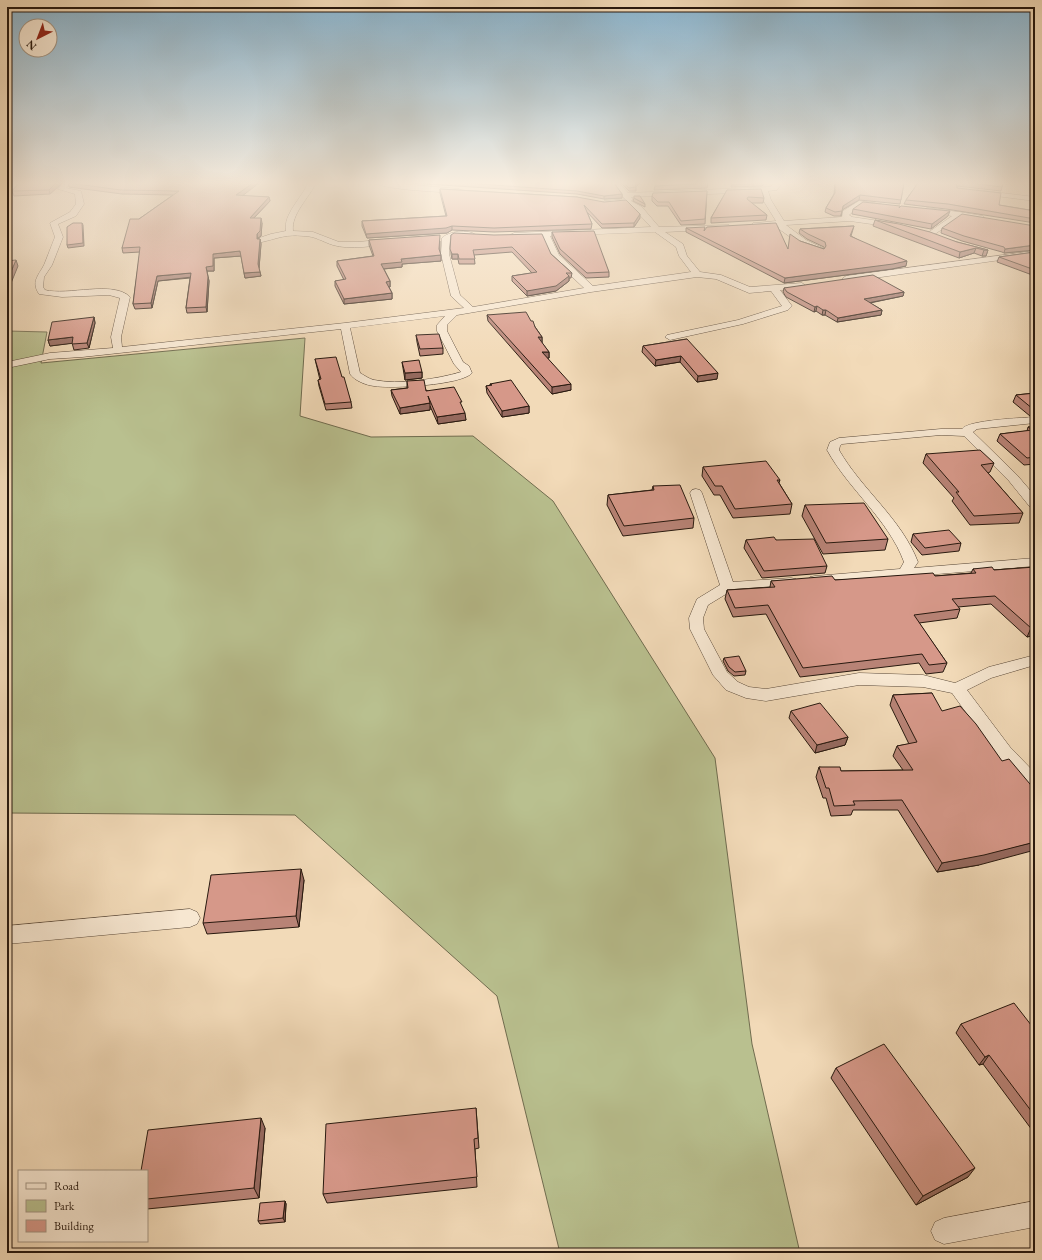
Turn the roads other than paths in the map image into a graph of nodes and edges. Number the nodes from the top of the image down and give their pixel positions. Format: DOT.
graph roads {
  1 [pos="56,242"];
  2 [pos="331,242"];
  3 [pos="370,242"];
  4 [pos="446,242"];
  5 [pos="549,242"];
  6 [pos="674,242"];
  7 [pos="803,242"];
  8 [pos="820,250"];
  9 [pos="984,252"];
  10 [pos="1035,253"];
  11 [pos="1005,257"];
  12 [pos="697,274"];
  13 [pos="838,280"];
  14 [pos="809,285"];
  15 [pos="591,289"];
  16 [pos="774,289"];
  17 [pos="470,310"];
  18 [pos="454,312"];
  19 [pos="344,326"];
  20 [pos="670,337"];
  21 [pos="118,350"];
  22 [pos="7,365"];
  23 [pos="1035,420"];
  24 [pos="967,433"];
  25 [pos="696,493"];
  26 [pos="1035,504"];
  27 [pos="1035,562"];
  28 [pos="904,574"];
  29 [pos="728,587"];
  30 [pos="1035,660"];
  31 [pos="957,689"];
  32 [pos="1035,784"];
  33 [pos="190,918"];
  34 [pos="7,935"];
  35 [pos="1035,1214"];
  36 [pos="944,1231"];
  1 -- 21 [label="street"];
  2 -- 3 [label="street"];
  4 -- 17 [label="street"];
  5 -- 15 [label="street"];
  6 -- 12 [label="street"];
  7 -- 8 [label="street"];
  9 -- 11 [label="street"];
  10 -- 11 [label="street"];
  11 -- 13 [label="street"];
  12 -- 15 [label="street"];
  12 -- 16 [label="street"];
  14 -- 16 [label="street"];
  15 -- 17 [label="street"];
  16 -- 20 [label="street"];
  17 -- 18 [label="street"];
  18 -- 19 [label="street"];
  18 -- 19 [label="street"];
  19 -- 21 [label="street"];
  21 -- 22 [label="street"];
  23 -- 24 [label="street"];
  24 -- 26 [label="street"];
  24 -- 28 [label="street"];
  25 -- 29 [label="street"];
  27 -- 28 [label="street"];
  28 -- 29 [label="street"];
  29 -- 31 [label="street"];
  30 -- 31 [label="street"];
  31 -- 32 [label="street"];
  33 -- 34 [label="street"];
  35 -- 36 [label="street"];
}
